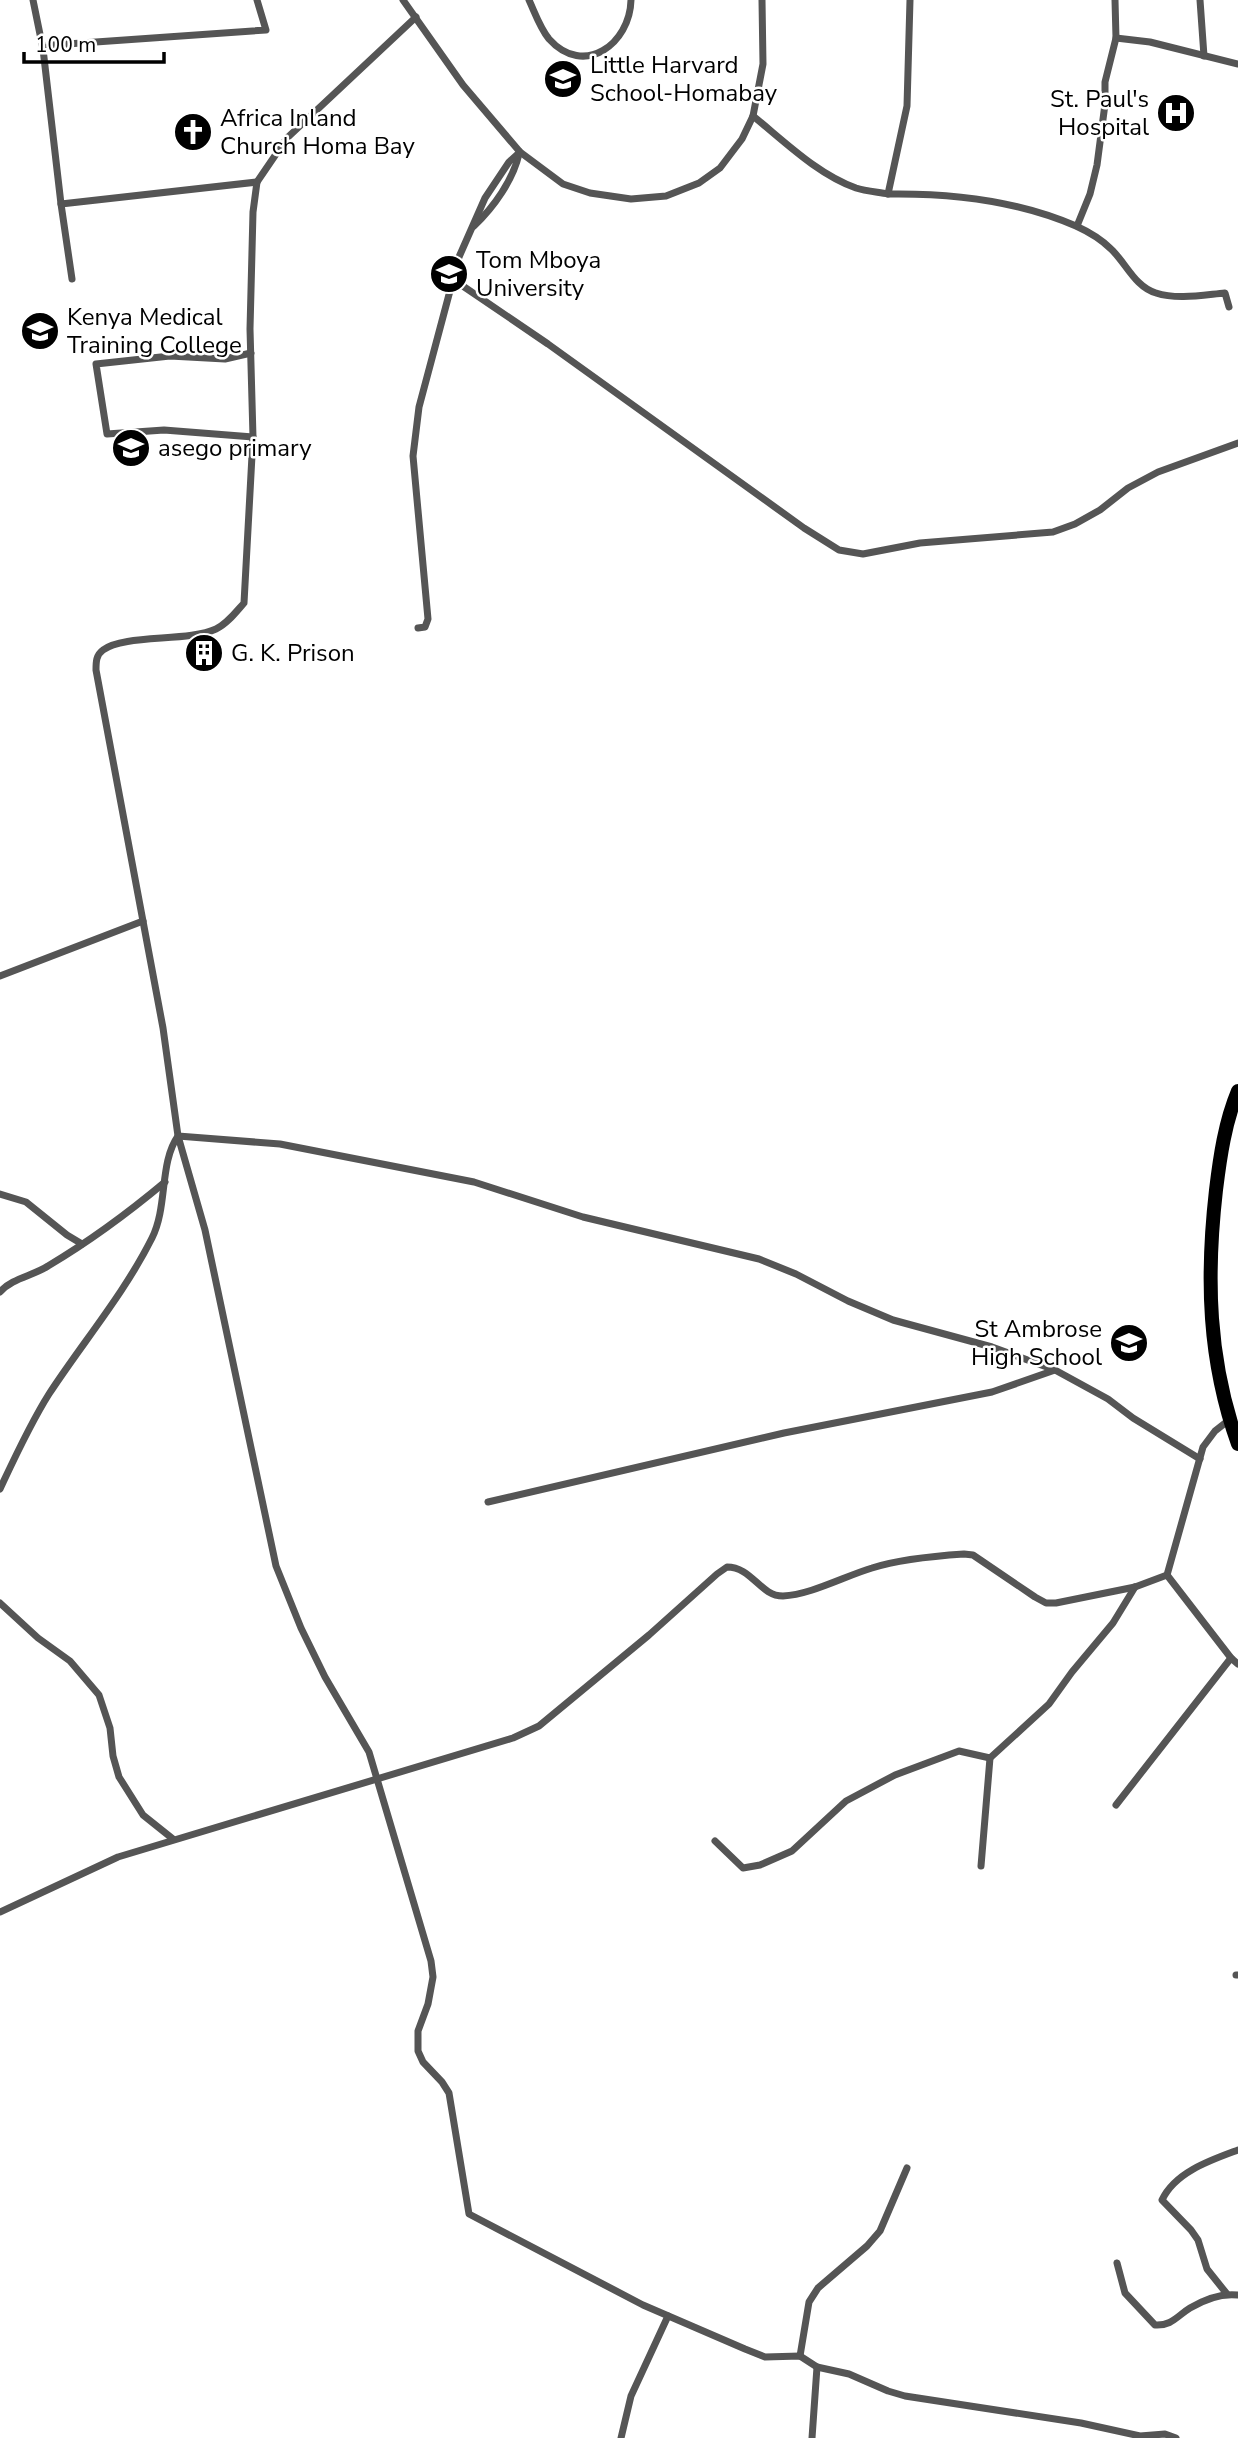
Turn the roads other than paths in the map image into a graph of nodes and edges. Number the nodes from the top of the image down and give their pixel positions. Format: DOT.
graph roads {
  1 [pos="33,0"];
  2 [pos="257,0"];
  3 [pos="403,0"];
  4 [pos="530,0"];
  5 [pos="631,0"];
  6 [pos="762,0"];
  7 [pos="910,0"];
  8 [pos="1115,0"];
  9 [pos="1200,0"];
  10 [pos="416,17"];
  11 [pos="1116,38"];
  12 [pos="43,49"];
  13 [pos="1204,56"];
  14 [pos="1238,64"];
  15 [pos="753,116"];
  16 [pos="520,152"];
  17 [pos="257,183"];
  18 [pos="888,194"];
  19 [pos="61,204"];
  20 [pos="1077,226"];
  21 [pos="72,279"];
  22 [pos="454,280"];
  23 [pos="1229,307"];
  24 [pos="251,353"];
  25 [pos="253,437"];
  26 [pos="1238,443"];
  27 [pos="418,628"];
  28 [pos="143,921"];
  29 [pos="0,976"];
  30 [pos="1238,1091"];
  31 [pos="178,1136"];
  32 [pos="165,1182"];
  33 [pos="0,1194"];
  34 [pos="82,1244"];
  35 [pos="0,1292"];
  36 [pos="1055,1370"];
  37 [pos="1230,1420"];
  38 [pos="1237,1438"];
  39 [pos="1200,1459"];
  40 [pos="0,1489"];
  41 [pos="488,1502"];
  42 [pos="1167,1575"];
  43 [pos="1135,1587"];
  44 [pos="0,1603"];
  45 [pos="1231,1658"];
  46 [pos="1238,1664"];
  47 [pos="990,1758"];
  48 [pos="376,1780"];
  49 [pos="1115,1805"];
  50 [pos="173,1839"];
  51 [pos="715,1842"];
  52 [pos="981,1866"];
  53 [pos="0,1912"];
  54 [pos="1238,2150"];
  55 [pos="908,2168"];
  56 [pos="1117,2263"];
  57 [pos="1227,2294"];
  58 [pos="1238,2295"];
  59 [pos="667,2316"];
  60 [pos="800,2356"];
  61 [pos="817,2367"];
  62 [pos="621,2438"];
  63 [pos="813,2438"];
  64 [pos="1176,2438"];
  1 -- 12 [label="street"];
  2 -- 12 [label="street"];
  3 -- 10 [label="street"];
  4 -- 5 [label="street"];
  6 -- 15 [label="street"];
  7 -- 18 [label="street"];
  8 -- 11 [label="street"];
  9 -- 13 [label="street"];
  10 -- 16 [label="street"];
  10 -- 17 [label="street"];
  11 -- 13 [label="street"];
  11 -- 20 [label="street"];
  12 -- 19 [label="street"];
  13 -- 14 [label="street"];
  15 -- 16 [label="street"];
  15 -- 18 [label="street"];
  16 -- 22 [label="street"];
  17 -- 19 [label="street"];
  17 -- 24 [label="street"];
  18 -- 20 [label="street"];
  19 -- 21 [label="street"];
  20 -- 23 [label="street"];
  22 -- 26 [label="street"];
  22 -- 27 [label="street"];
  24 -- 25 [label="street"];
  24 -- 25 [label="street"];
  25 -- 28 [label="street"];
  28 -- 29 [label="street"];
  28 -- 31 [label="street"];
  30 -- 37 [label="highway"];
  31 -- 32 [label="street"];
  31 -- 36 [label="street"];
  31 -- 48 [label="street"];
  32 -- 34 [label="street"];
  32 -- 40 [label="street"];
  33 -- 34 [label="street"];
  34 -- 35 [label="street"];
  36 -- 39 [label="street"];
  36 -- 41 [label="street"];
  37 -- 38 [label="highway"];
  37 -- 39 [label="street"];
  39 -- 42 [label="street"];
  42 -- 43 [label="street"];
  42 -- 45 [label="street"];
  43 -- 47 [label="street"];
  43 -- 48 [label="street"];
  44 -- 50 [label="street"];
  45 -- 46 [label="street"];
  45 -- 49 [label="street"];
  47 -- 51 [label="street"];
  47 -- 52 [label="street"];
  48 -- 50 [label="street"];
  48 -- 59 [label="street"];
  50 -- 53 [label="street"];
  54 -- 57 [label="street"];
  55 -- 60 [label="street"];
  56 -- 57 [label="street"];
  57 -- 58 [label="street"];
  59 -- 60 [label="street"];
  59 -- 62 [label="street"];
  60 -- 61 [label="street"];
  61 -- 63 [label="street"];
  61 -- 64 [label="street"];
}
